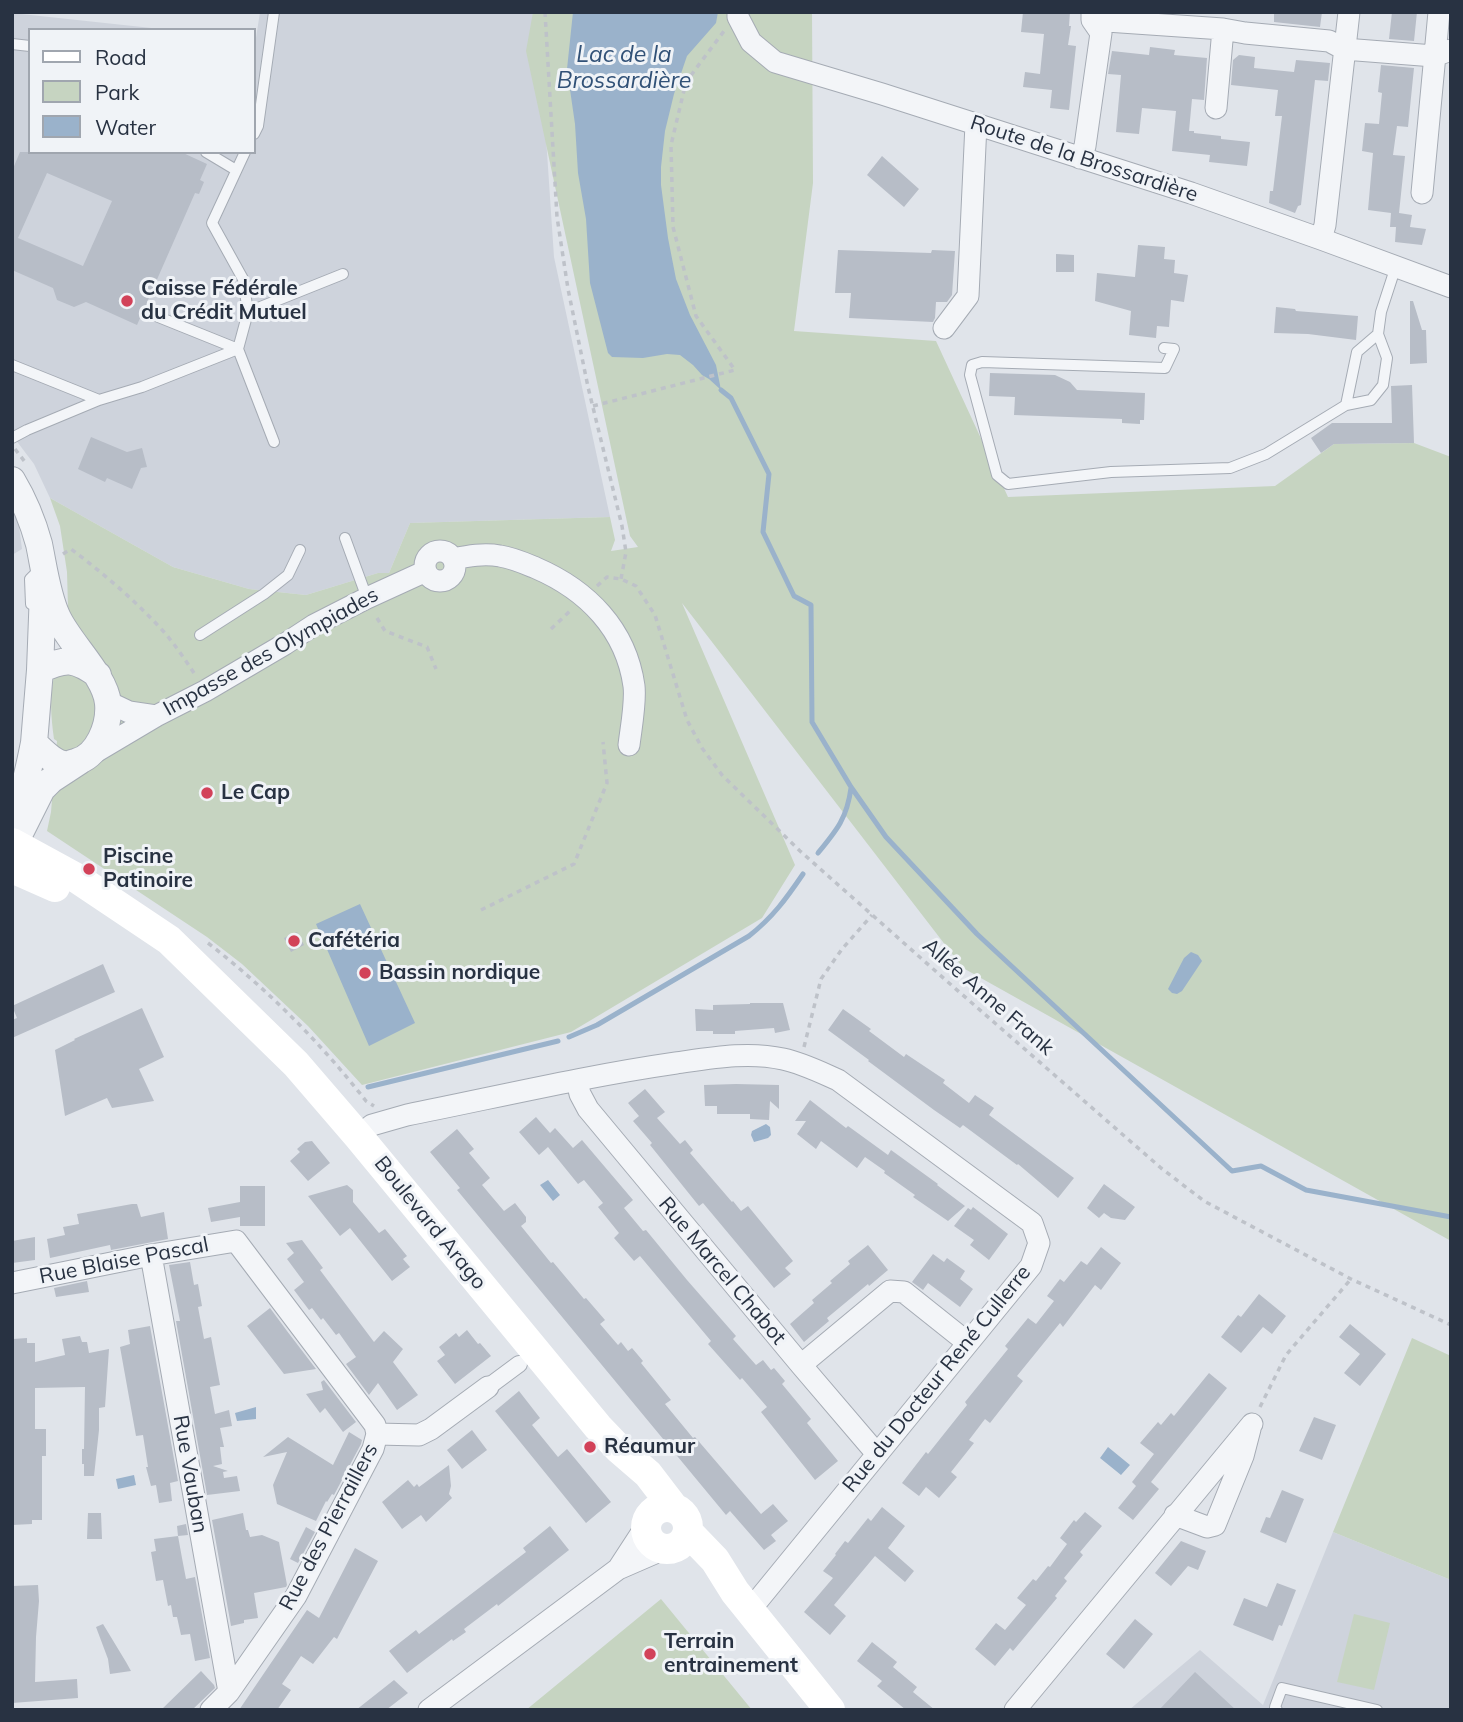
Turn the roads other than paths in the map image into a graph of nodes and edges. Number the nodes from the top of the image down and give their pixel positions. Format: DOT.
graph roads {
  1 [pos="274,12"];
  2 [pos="1349,12"];
  3 [pos="1439,12"];
  4 [pos="738,14"];
  5 [pos="1092,16"];
  6 [pos="1176,19"];
  7 [pos="1223,29"];
  8 [pos="1344,49"];
  9 [pos="1442,53"];
  10 [pos="1216,108"];
  11 [pos="976,124"];
  12 [pos="256,130"];
  13 [pos="209,154"];
  14 [pos="244,154"];
  15 [pos="1080,158"];
  16 [pos="236,170"];
  17 [pos="1422,193"];
  18 [pos="1321,239"];
  19 [pos="1396,266"];
  20 [pos="343,274"];
  21 [pos="1451,287"];
  22 [pos="248,312"];
  23 [pos="151,314"];
  24 [pos="944,328"];
  25 [pos="1378,334"];
  26 [pos="1164,348"];
  27 [pos="238,349"];
  28 [pos="12,365"];
  29 [pos="99,400"];
  30 [pos="1346,405"];
  31 [pos="12,438"];
  32 [pos="274,442"];
  33 [pos="22,476"];
  34 [pos="345,538"];
  35 [pos="300,550"];
  36 [pos="43,566"];
  37 [pos="367,598"];
  38 [pos="200,635"];
  39 [pos="40,670"];
  40 [pos="98,675"];
  41 [pos="108,702"];
  42 [pos="156,716"];
  43 [pos="34,743"];
  44 [pos="629,745"];
  45 [pos="86,758"];
  46 [pos="13,844"];
  47 [pos="577,1081"];
  48 [pos="358,1136"];
  49 [pos="236,1241"];
  50 [pos="151,1255"];
  51 [pos="12,1283"];
  52 [pos="968,1343"];
  53 [pos="519,1364"];
  54 [pos="801,1366"];
  55 [pos="488,1387"];
  56 [pos="377,1434"];
  57 [pos="877,1454"];
  58 [pos="1175,1515"];
  59 [pos="665,1530"];
  60 [pos="743,1601"];
  61 [pos="229,1692"];
  62 [pos="211,1710"];
  63 [pos="429,1710"];
  64 [pos="830,1710"];
  65 [pos="1016,1710"];
  66 [pos="1277,1710"];
  67 [pos="1377,1710"];
  1 -- 12 [label="lane"];
  2 -- 8 [label="street"];
  3 -- 9 [label="street"];
  4 -- 11 [label="street, Route de la Brossardière"];
  5 -- 6 [label="street"];
  5 -- 15 [label="street"];
  6 -- 7 [label="street"];
  7 -- 8 [label="street"];
  7 -- 10 [label="street"];
  8 -- 9 [label="street"];
  8 -- 18 [label="street"];
  9 -- 17 [label="street"];
  11 -- 15 [label="street, Route de la Brossardière"];
  11 -- 24 [label="street"];
  13 -- 16 [label="lane"];
  14 -- 16 [label="lane"];
  15 -- 18 [label="street, Route de la Brossardière"];
  16 -- 22 [label="lane"];
  18 -- 19 [label="street, Route de la Brossardière"];
  19 -- 21 [label="street, Route de la Brossardière"];
  19 -- 25 [label="lane"];
  20 -- 22 [label="lane"];
  22 -- 27 [label="lane"];
  23 -- 27 [label="lane"];
  25 -- 30 [label="lane"];
  25 -- 30 [label="lane"];
  26 -- 30 [label="lane"];
  27 -- 29 [label="lane"];
  27 -- 32 [label="lane"];
  28 -- 29 [label="lane"];
  29 -- 31 [label="lane"];
  33 -- 36 [label="street"];
  34 -- 37 [label="lane"];
  35 -- 38 [label="lane"];
  36 -- 39 [label="street"];
  36 -- 40 [label="street"];
  37 -- 42 [label="street, Impasse des Olympiades"];
  37 -- 44 [label="street, Impasse des Olympiades"];
  39 -- 40 [label="street"];
  39 -- 43 [label="street"];
  40 -- 41 [label="street"];
  41 -- 42 [label="street, Impasse des Olympiades"];
  41 -- 45 [label="street"];
  42 -- 45 [label="street, Impasse des Olympiades"];
  43 -- 45 [label="street"];
  43 -- 46 [label="street"];
  45 -- 46 [label="street, Impasse des Olympiades"];
  46 -- 48 [label="main road, Boulevard Arago"];
  47 -- 48 [label="street, Rue du Docteur René Cullerre"];
  47 -- 52 [label="street, Rue du Docteur René Cullerre"];
  47 -- 54 [label="street, Rue Marcel Chabot"];
  48 -- 59 [label="main road, Boulevard Arago"];
  49 -- 50 [label="street, Rue Blaise Pascal"];
  49 -- 56 [label="street, Rue des Pierraillers"];
  50 -- 51 [label="street, Rue Blaise Pascal"];
  50 -- 61 [label="street, Rue Vauban"];
  52 -- 54 [label="street, Rue Marcel Chabot"];
  52 -- 57 [label="street, Rue du Docteur René Cullerre"];
  53 -- 55 [label="street"];
  54 -- 57 [label="street, Rue Marcel Chabot"];
  55 -- 56 [label="street"];
  56 -- 61 [label="street, Rue des Pierraillers"];
  57 -- 60 [label="street, Rue du Docteur René Cullerre"];
  58 -- 58 [label="street"];
  58 -- 65 [label="street"];
  59 -- 60 [label="main road, Boulevard Arago"];
  59 -- 63 [label="street"];
  60 -- 64 [label="main road, Boulevard Arago"];
  61 -- 62 [label="street, Rue des Pierraillers"];
  66 -- 67 [label="lane"];
}
